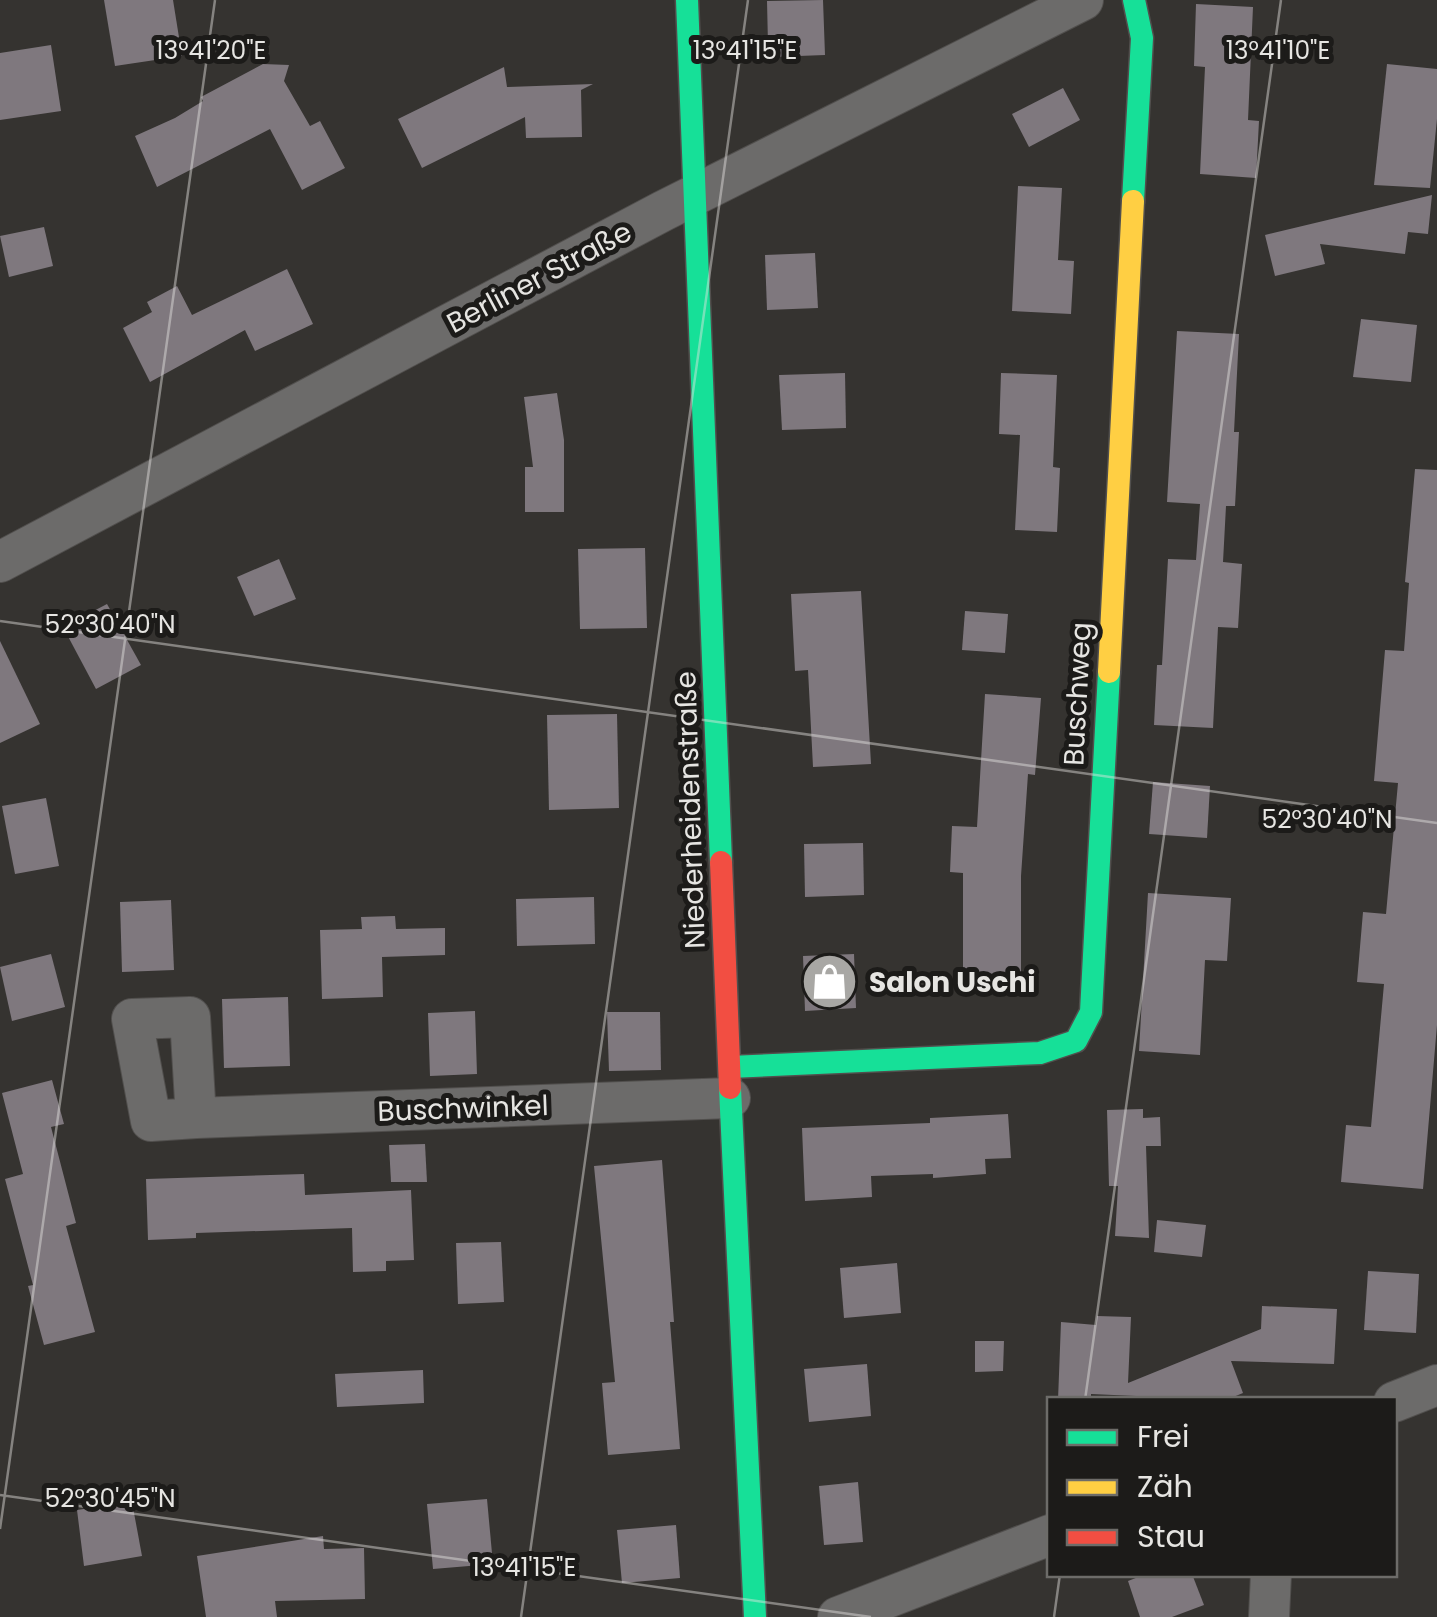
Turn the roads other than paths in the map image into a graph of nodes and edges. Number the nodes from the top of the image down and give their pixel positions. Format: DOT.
graph roads {
  1 [pos="687,0"];
  2 [pos="1083,0"];
  3 [pos="1134,0"];
  4 [pos="696,194"];
  5 [pos="0,562"];
  6 [pos="730,1082"];
  7 [pos="196,1118"];
  8 [pos="1437,1385"];
  9 [pos="1397,1401"];
  10 [pos="1047,1536"];
  11 [pos="1270,1577"];
  12 [pos="755,1617"];
  13 [pos="838,1617"];
  14 [pos="1268,1617"];
  1 -- 4 [label="street, Niederheidenstraße"];
  2 -- 4 [label="street, Berliner Straße"];
  3 -- 6 [label="street, Buschweg"];
  4 -- 5 [label="street, Berliner Straße"];
  4 -- 6 [label="street, Niederheidenstraße"];
  6 -- 7 [label="street, Buschwinkel"];
  6 -- 12 [label="street, Niederheidenstraße"];
  8 -- 9 [label="street"];
  10 -- 13 [label="street"];
  11 -- 14 [label="street"];
}
